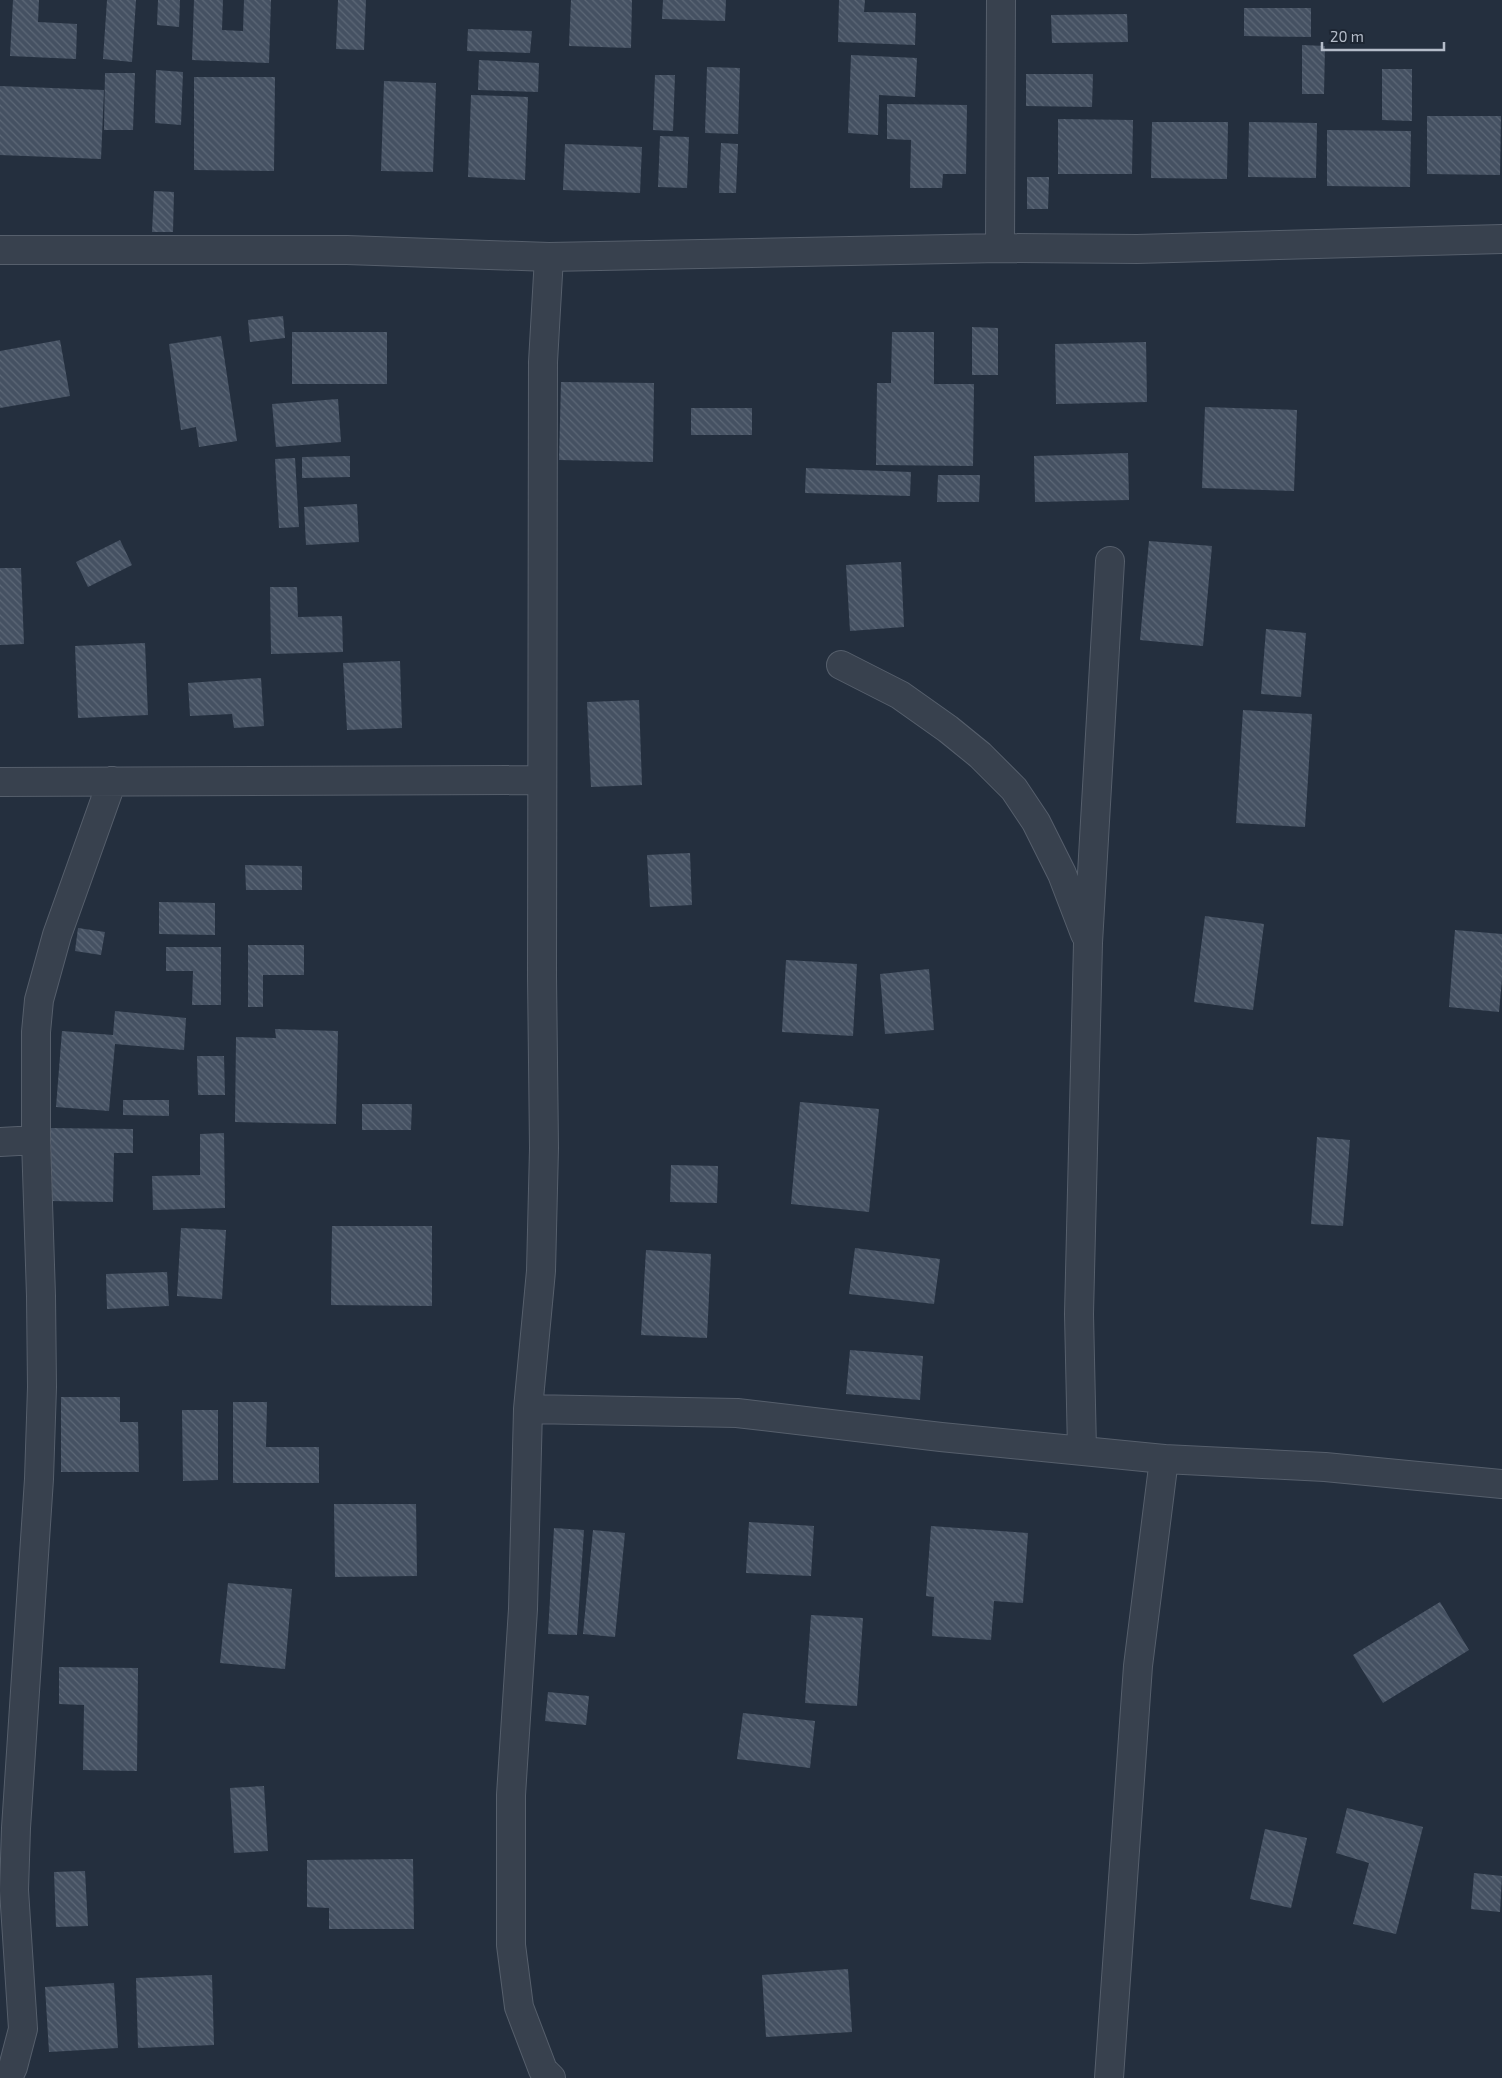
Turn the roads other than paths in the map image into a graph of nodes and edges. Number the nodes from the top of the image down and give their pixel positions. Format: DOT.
graph roads {
  1 [pos="1001,0"];
  2 [pos="1502,238"];
  3 [pos="1000,248"];
  4 [pos="0,250"];
  5 [pos="549,256"];
  6 [pos="1110,560"];
  7 [pos="841,665"];
  8 [pos="542,780"];
  9 [pos="112,781"];
  10 [pos="0,782"];
  11 [pos="1088,943"];
  12 [pos="36,1140"];
  13 [pos="0,1142"];
  14 [pos="528,1409"];
  15 [pos="1082,1450"];
  16 [pos="1164,1459"];
  17 [pos="1502,1484"];
  18 [pos="8,2078"];
  19 [pos="551,2078"];
  20 [pos="1109,2078"];
  1 -- 3 [label="street"];
  2 -- 3 [label="street"];
  3 -- 5 [label="street"];
  4 -- 5 [label="street"];
  5 -- 8 [label="street"];
  6 -- 11 [label="street"];
  7 -- 11 [label="street"];
  8 -- 9 [label="street"];
  8 -- 14 [label="street"];
  9 -- 10 [label="street"];
  9 -- 12 [label="street"];
  11 -- 15 [label="street"];
  12 -- 13 [label="street"];
  12 -- 18 [label="street"];
  14 -- 15 [label="street"];
  14 -- 19 [label="street"];
  15 -- 16 [label="street"];
  16 -- 17 [label="street"];
  16 -- 20 [label="street"];
}
